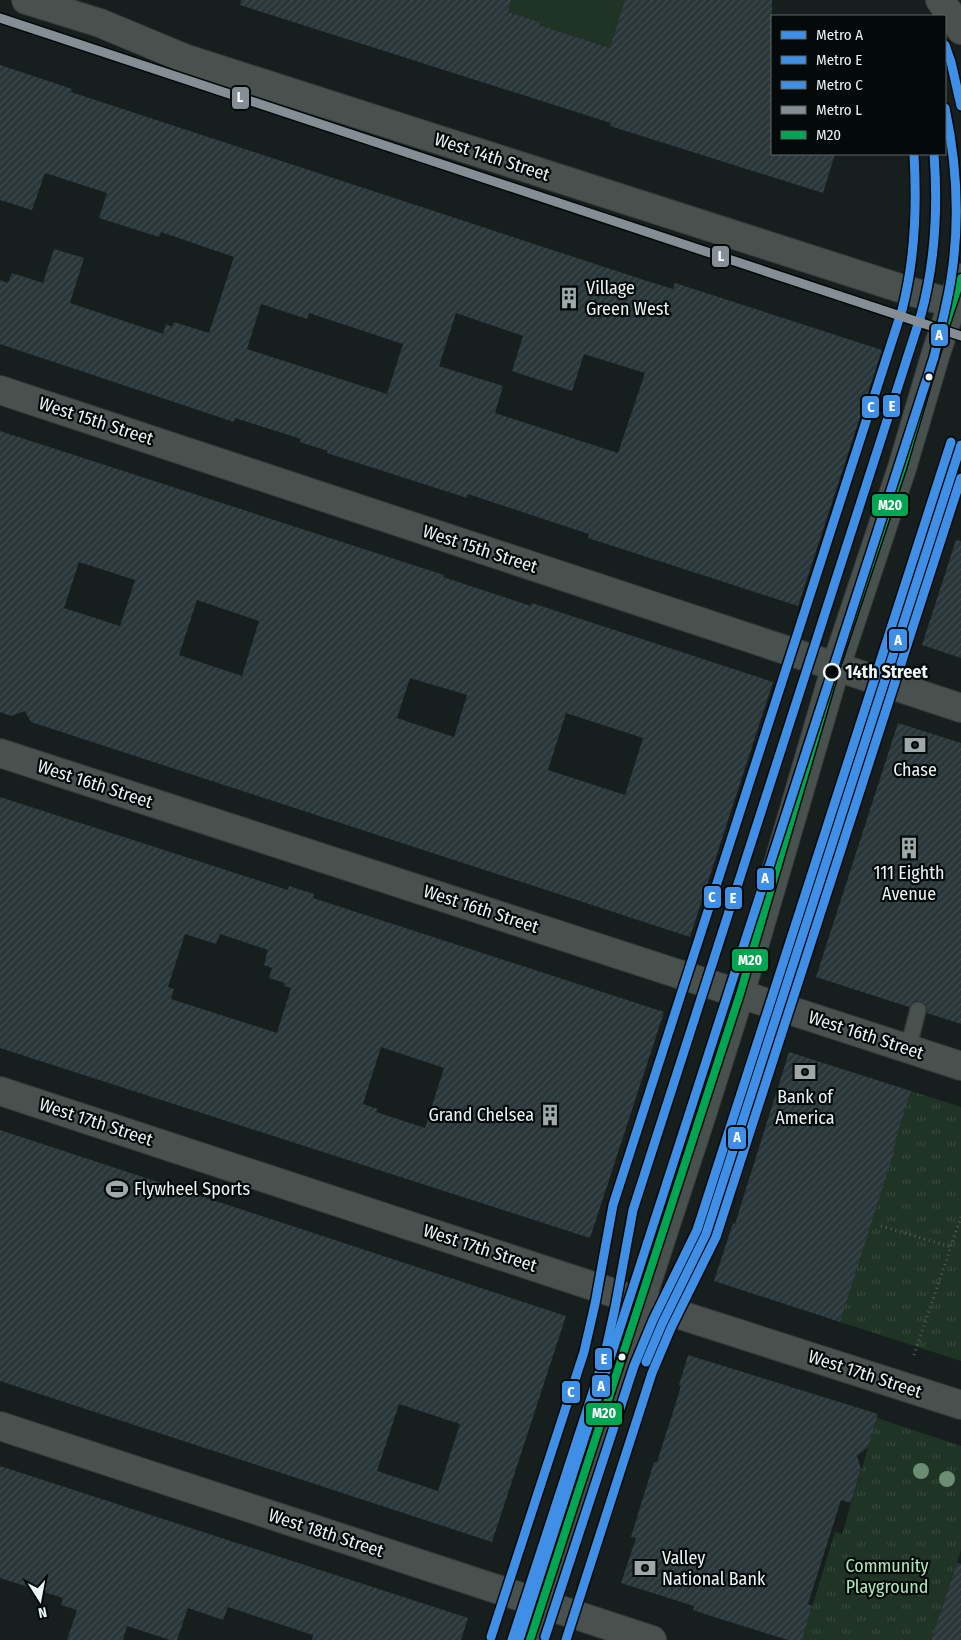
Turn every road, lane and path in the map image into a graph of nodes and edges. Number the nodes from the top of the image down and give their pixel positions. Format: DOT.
graph roads {
  1 [pos="26,0"];
  2 [pos="940,0"];
  3 [pos="961,30"];
  4 [pos="961,278"];
  5 [pos="957,305"];
  6 [pos="0,390"];
  7 [pos="836,666"];
  8 [pos="961,708"];
  9 [pos="0,753"];
  10 [pos="740,994"];
  11 [pos="918,1010"];
  12 [pos="908,1049"];
  13 [pos="961,1066"];
  14 [pos="0,1091"];
  15 [pos="961,1217"];
  16 [pos="881,1226"];
  17 [pos="951,1247"];
  18 [pos="640,1301"];
  19 [pos="914,1355"];
  20 [pos="961,1405"];
  21 [pos="0,1426"];
  22 [pos="541,1603"];
  23 [pos="530,1640"];
  24 [pos="652,1640"];
  1 -- 5 [label="street, West 14th Street"];
  2 -- 3 [label="main road"];
  4 -- 5 [label="main road"];
  5 -- 7 [label="main road"];
  6 -- 7 [label="street, West 15th Street"];
  7 -- 8 [label="street, West 15th Street"];
  7 -- 10 [label="main road"];
  9 -- 10 [label="street, West 16th Street"];
  10 -- 12 [label="street, West 16th Street"];
  10 -- 18 [label="main road"];
  11 -- 12 [label="lane"];
  12 -- 13 [label="street, West 16th Street"];
  14 -- 18 [label="street, West 17th Street"];
  15 -- 17 [label="path"];
  16 -- 17 [label="path"];
  17 -- 19 [label="path"];
  18 -- 20 [label="street, West 17th Street"];
  18 -- 22 [label="main road"];
  21 -- 22 [label="street, West 18th Street"];
  22 -- 23 [label="main road"];
  22 -- 24 [label="street, West 18th Street"];
}
